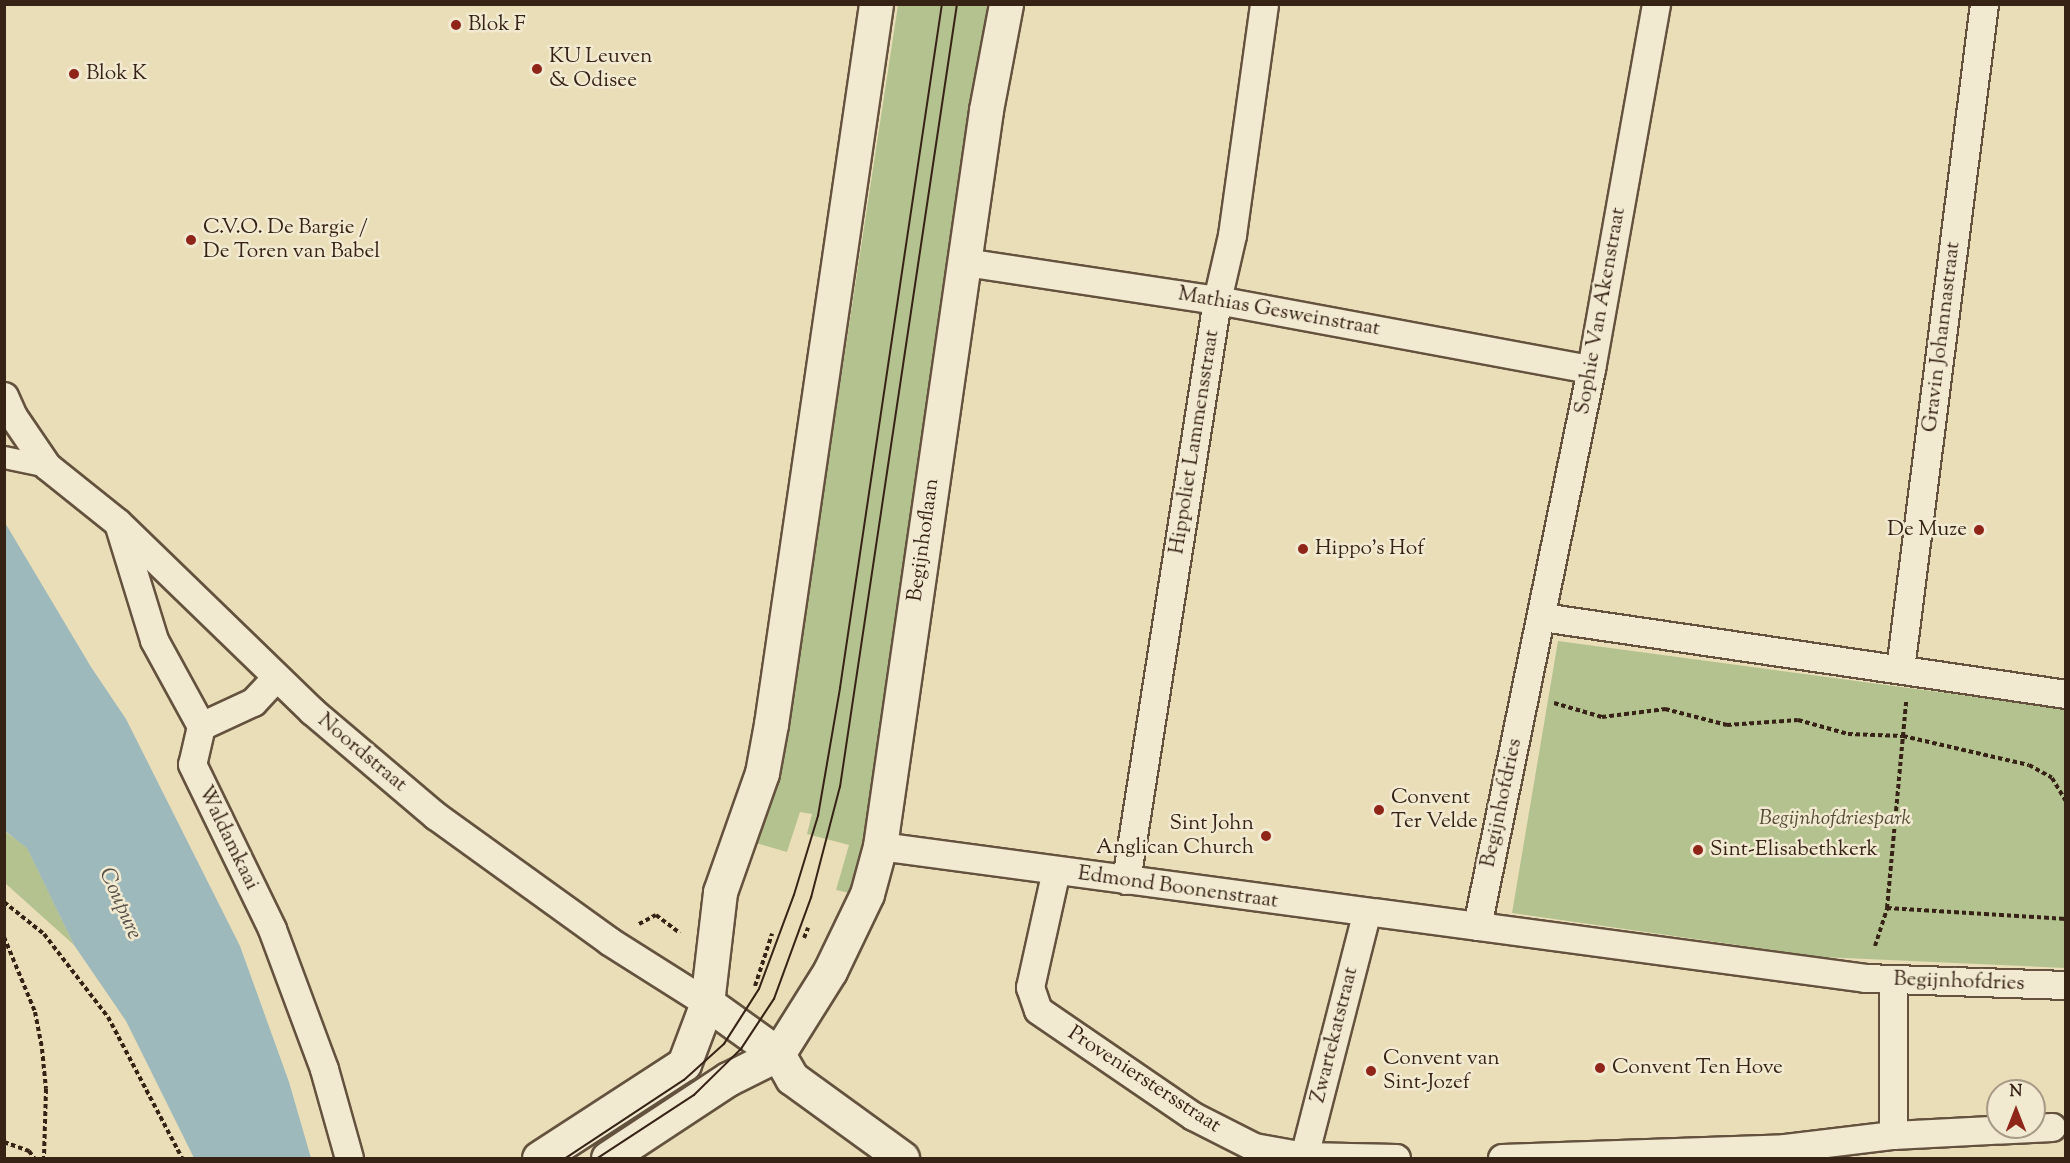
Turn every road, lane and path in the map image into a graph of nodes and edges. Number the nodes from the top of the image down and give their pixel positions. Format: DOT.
graph roads {
  1 [pos="876,4"];
  2 [pos="1006,4"];
  3 [pos="1264,4"];
  4 [pos="1656,4"];
  5 [pos="1984,4"];
  6 [pos="965,262"];
  7 [pos="1217,300"];
  8 [pos="1591,369"];
  9 [pos="4,396"];
  10 [pos="4,457"];
  11 [pos="46,466"];
  12 [pos="117,522"];
  13 [pos="1542,617"];
  14 [pos="1900,669"];
  15 [pos="276,677"];
  16 [pos="1525,694"];
  17 [pos="2066,694"];
  18 [pos="201,726"];
  19 [pos="1903,736"];
  20 [pos="2066,801"];
  21 [pos="880,846"];
  22 [pos="1056,870"];
  23 [pos="1126,880"];
  24 [pos="4,902"];
  25 [pos="1887,908"];
  26 [pos="1366,914"];
  27 [pos="2066,919"];
  28 [pos="1477,926"];
  29 [pos="772,934"];
  30 [pos="4,937"];
  31 [pos="609,941"];
  32 [pos="710,955"];
  33 [pos="1864,978"];
  34 [pos="1893,980"];
  35 [pos="2066,985"];
  36 [pos="754,986"];
  37 [pos="707,1003"];
  38 [pos="778,1054"];
  39 [pos="2059,1126"];
  40 [pos="1893,1135"];
  41 [pos="4,1142"];
  42 [pos="1304,1156"];
  43 [pos="34,1158"];
  44 [pos="44,1158"];
  45 [pos="182,1158"];
  46 [pos="349,1158"];
  47 [pos="539,1158"];
  48 [pos="608,1158"];
  49 [pos="902,1158"];
  50 [pos="1396,1158"];
  51 [pos="1502,1158"];
  1 -- 32 [label="main road"];
  2 -- 6 [label="main road, Begijnhoflaan"];
  3 -- 7 [label="street, Hippoliet Lammensstraat"];
  4 -- 8 [label="street, Sophie Van Akenstraat"];
  5 -- 14 [label="street, Gravin Johannastraat"];
  6 -- 7 [label="street, Mathias Gesweinstraat"];
  6 -- 21 [label="main road, Begijnhoflaan"];
  7 -- 8 [label="street, Mathias Gesweinstraat"];
  7 -- 23 [label="street, Hippoliet Lammensstraat"];
  8 -- 13 [label="street, Sophie Van Akenstraat"];
  9 -- 11 [label="street, Noordstraat"];
  10 -- 11 [label="street"];
  11 -- 12 [label="street, Noordstraat"];
  12 -- 15 [label="street, Noordstraat"];
  12 -- 18 [label="street"];
  13 -- 14 [label="street"];
  13 -- 16 [label="street, Begijnhofdries"];
  14 -- 17 [label="street"];
  14 -- 19 [label="path"];
  15 -- 18 [label="street"];
  15 -- 31 [label="street, Noordstraat"];
  16 -- 19 [label="path"];
  16 -- 28 [label="street, Begijnhofdries"];
  18 -- 46 [label="street, Waldamkaai"];
  19 -- 20 [label="path"];
  19 -- 25 [label="path"];
  21 -- 22 [label="street, Edmond Boonenstraat"];
  21 -- 38 [label="main road, Begijnhoflaan"];
  22 -- 23 [label="street, Edmond Boonenstraat"];
  22 -- 42 [label="street, Provenierstersstraat"];
  23 -- 26 [label="street, Edmond Boonenstraat"];
  24 -- 45 [label="path"];
  25 -- 27 [label="path"];
  25 -- 33 [label="path"];
  26 -- 28 [label="street, Edmond Boonenstraat"];
  26 -- 42 [label="street, Zwartekatstraat"];
  28 -- 33 [label="street, Begijnhofdries"];
  29 -- 36 [label="path"];
  30 -- 44 [label="path"];
  31 -- 32 [label="path"];
  31 -- 37 [label="street, Noordstraat"];
  32 -- 37 [label="main road"];
  33 -- 34 [label="street, Begijnhofdries"];
  34 -- 35 [label="street, Begijnhofdries"];
  34 -- 40 [label="street"];
  37 -- 38 [label="main road"];
  37 -- 47 [label="main road"];
  38 -- 48 [label="main road"];
  38 -- 49 [label="main road"];
  39 -- 40 [label="street"];
  40 -- 51 [label="street"];
  41 -- 43 [label="path"];
  42 -- 50 [label="street, Provenierstersstraat"];
}
